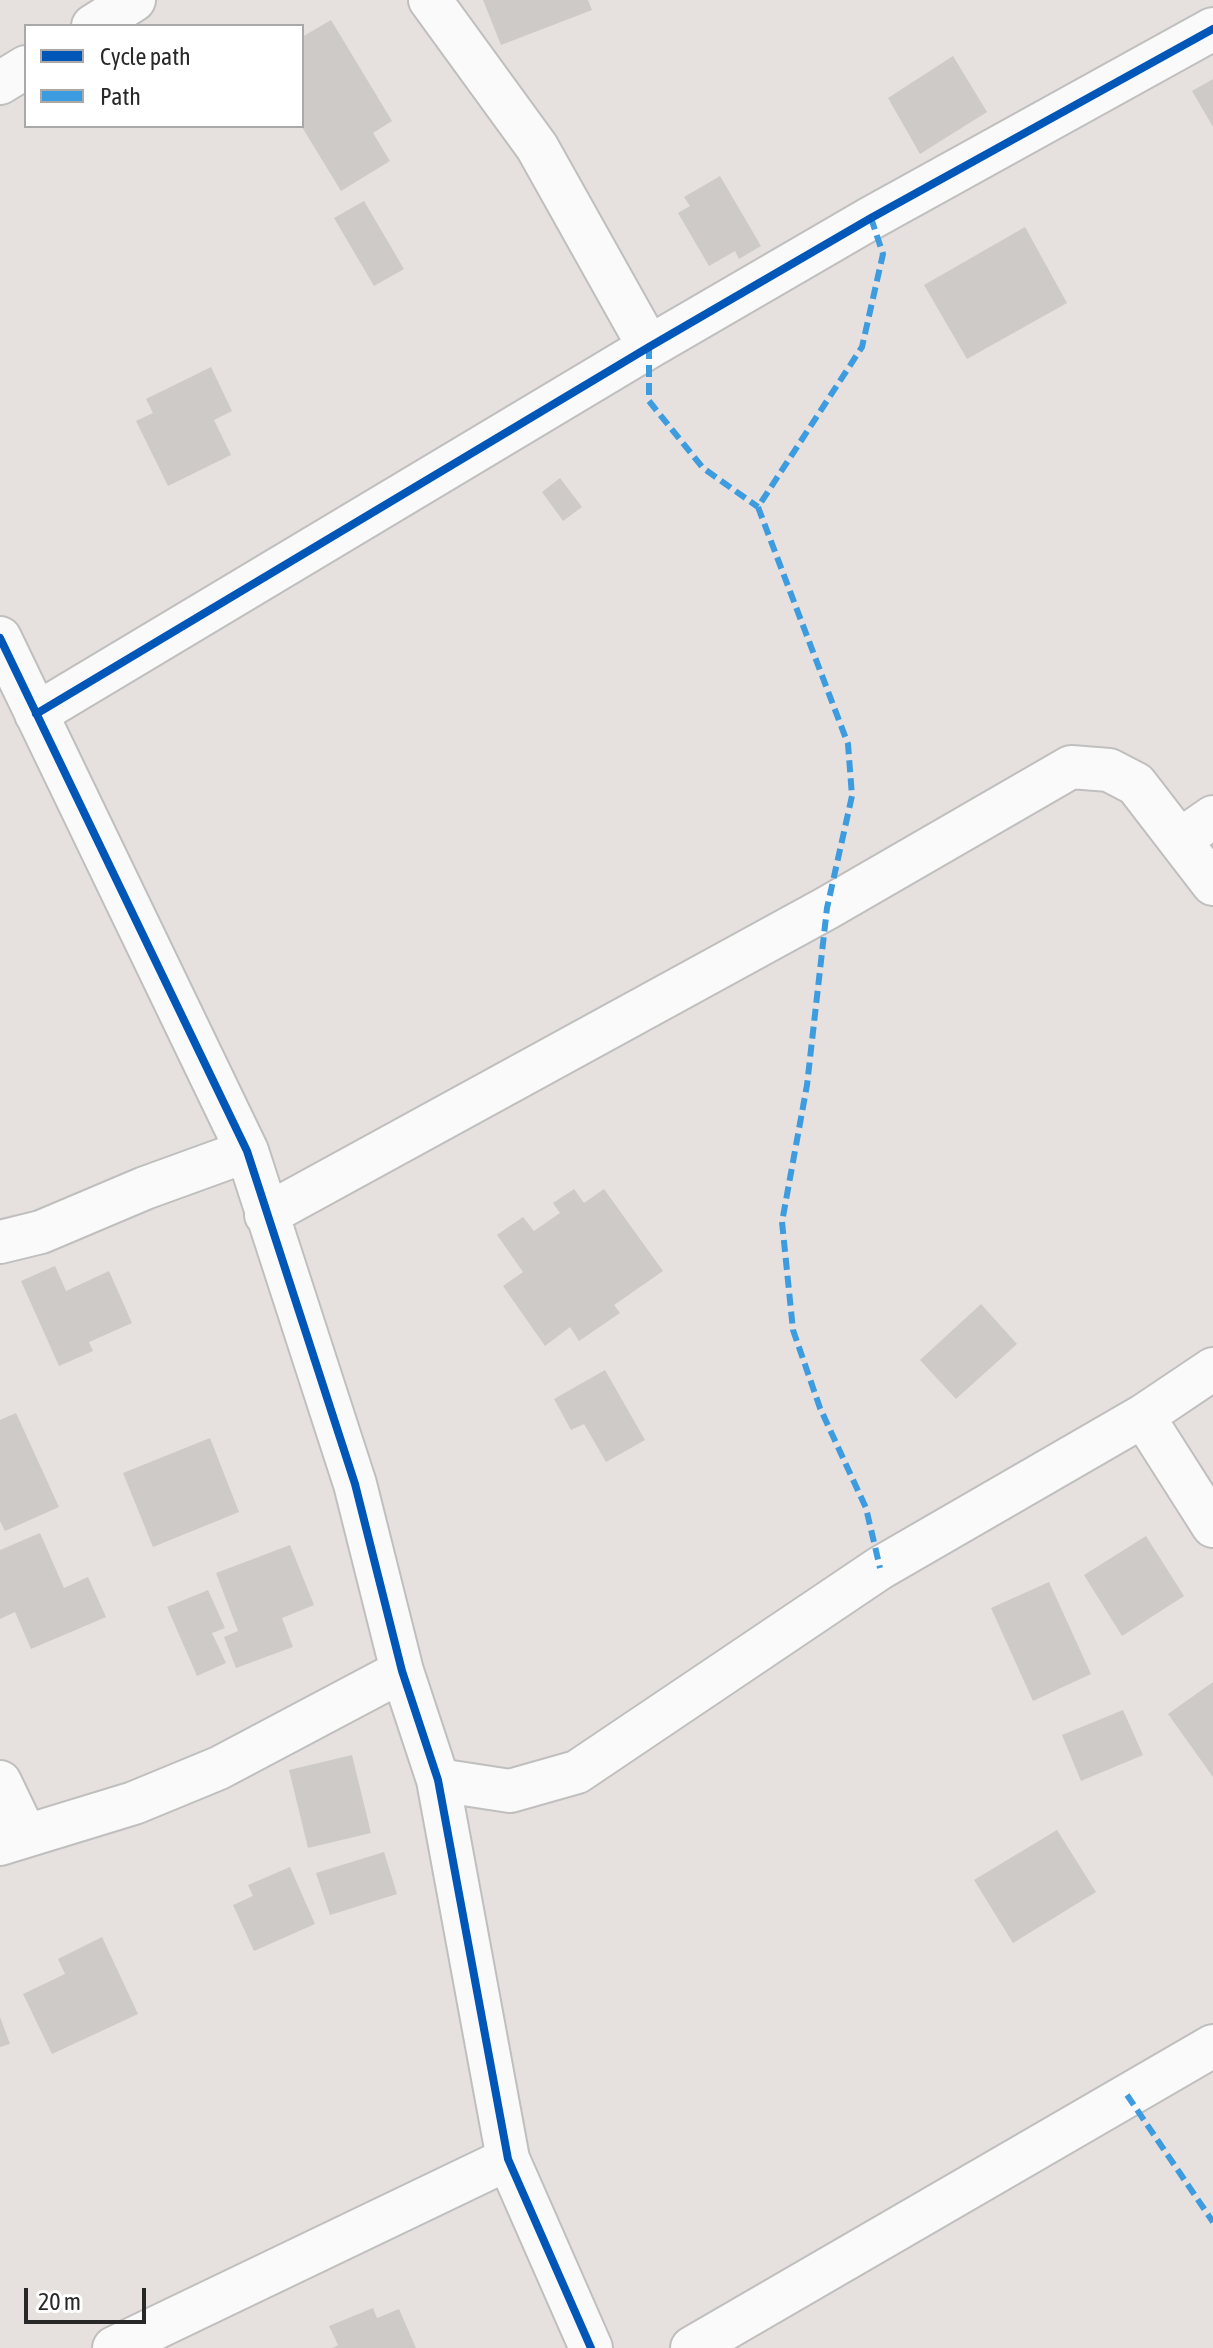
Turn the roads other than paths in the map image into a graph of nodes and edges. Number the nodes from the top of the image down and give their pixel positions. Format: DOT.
graph roads {
  1 [pos="430,0"];
  2 [pos="133,1"];
  3 [pos="96,24"];
  4 [pos="1213,29"];
  5 [pos="24,68"];
  6 [pos="0,83"];
  7 [pos="649,347"];
  8 [pos="0,638"];
  9 [pos="36,714"];
  10 [pos="1197,829"];
  11 [pos="1213,884"];
  12 [pos="247,1151"];
  13 [pos="266,1215"];
  14 [pos="0,1242"];
  15 [pos="1213,1369"];
  16 [pos="1143,1416"];
  17 [pos="1213,1526"];
  18 [pos="402,1671"];
  19 [pos="438,1780"];
  20 [pos="0,1782"];
  21 [pos="13,1839"];
  22 [pos="1213,2046"];
  23 [pos="508,2159"];
  24 [pos="114,2348"];
  25 [pos="591,2348"];
  26 [pos="692,2348"];
  1 -- 7 [label="street"];
  2 -- 3 [label="street"];
  4 -- 7 [label="street"];
  5 -- 6 [label="street"];
  7 -- 9 [label="street"];
  8 -- 9 [label="street"];
  9 -- 12 [label="street"];
  10 -- 11 [label="street"];
  10 -- 13 [label="street"];
  12 -- 13 [label="street"];
  12 -- 14 [label="street"];
  13 -- 18 [label="street"];
  15 -- 16 [label="street"];
  16 -- 17 [label="street"];
  16 -- 19 [label="street"];
  18 -- 19 [label="street"];
  18 -- 21 [label="street"];
  19 -- 23 [label="street"];
  20 -- 21 [label="street"];
  22 -- 26 [label="street"];
  23 -- 24 [label="street"];
  23 -- 25 [label="street"];
}
